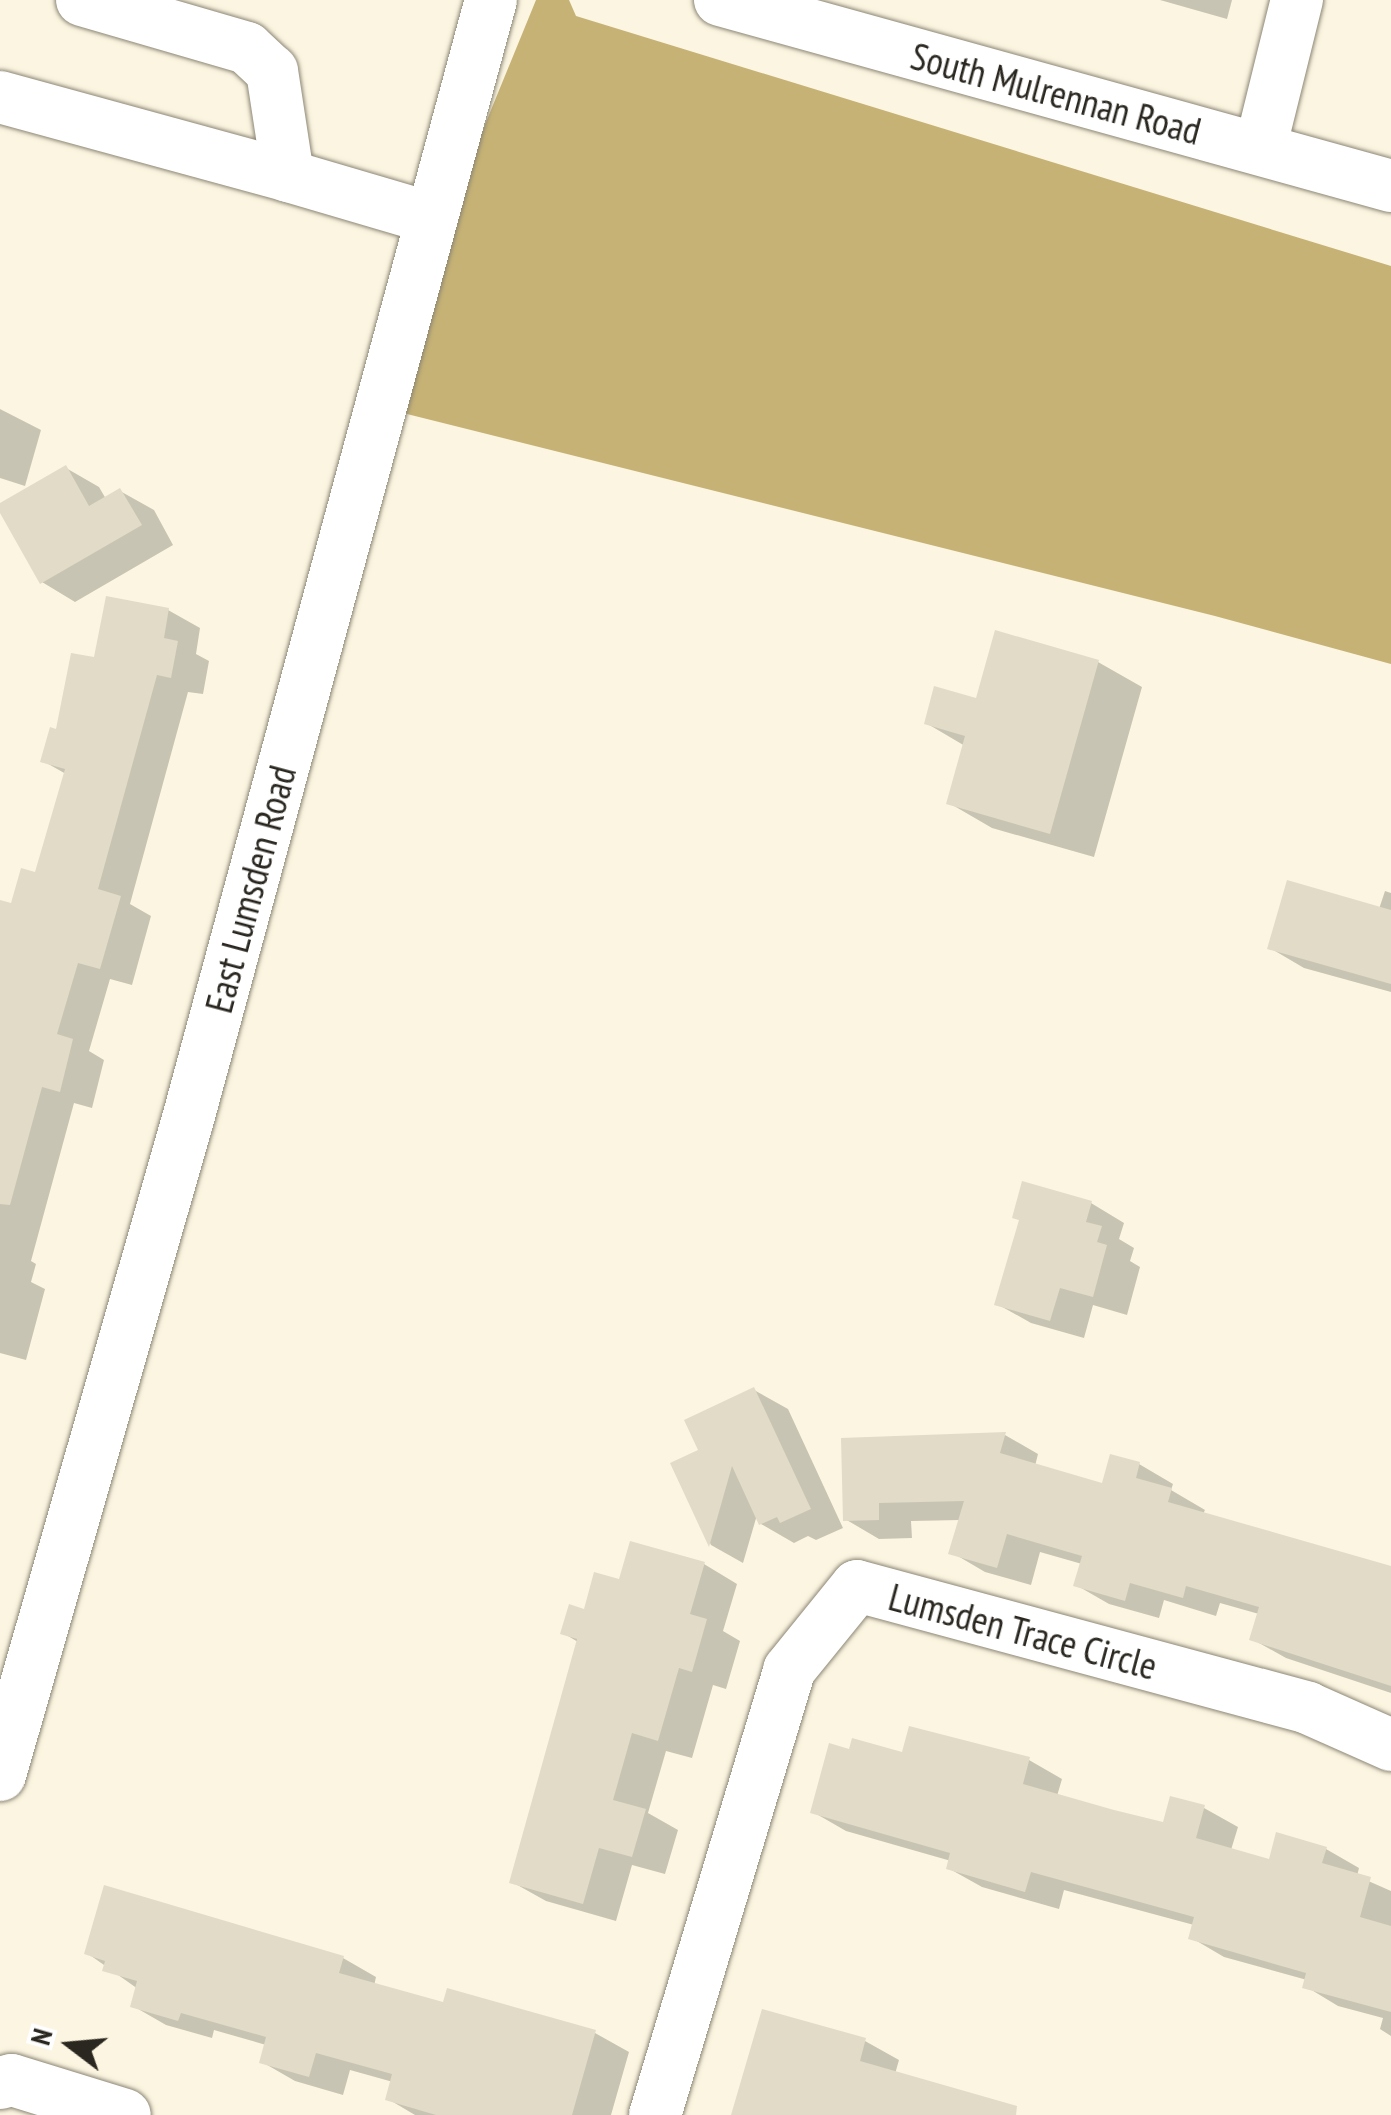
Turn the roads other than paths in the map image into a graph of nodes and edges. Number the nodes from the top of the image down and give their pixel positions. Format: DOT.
graph roads {
  1 [pos="82,0"];
  2 [pos="491,0"];
  3 [pos="720,0"];
  4 [pos="1297,0"];
  5 [pos="0,97"];
  6 [pos="1260,149"];
  7 [pos="288,176"];
  8 [pos="1391,186"];
  9 [pos="431,218"];
  10 [pos="1391,1745"];
  11 [pos="0,1775"];
  12 [pos="0,2083"];
  13 [pos="125,2115"];
  14 [pos="655,2115"];
  1 -- 7 [label="street"];
  2 -- 9 [label="street, East Lumsden Road"];
  3 -- 6 [label="street, South Mulrennan Road"];
  4 -- 6 [label="street"];
  5 -- 7 [label="street"];
  6 -- 8 [label="street, South Mulrennan Road"];
  7 -- 9 [label="street"];
  9 -- 11 [label="street, East Lumsden Road"];
  10 -- 14 [label="street, Lumsden Trace Circle"];
  12 -- 13 [label="street"];
}
